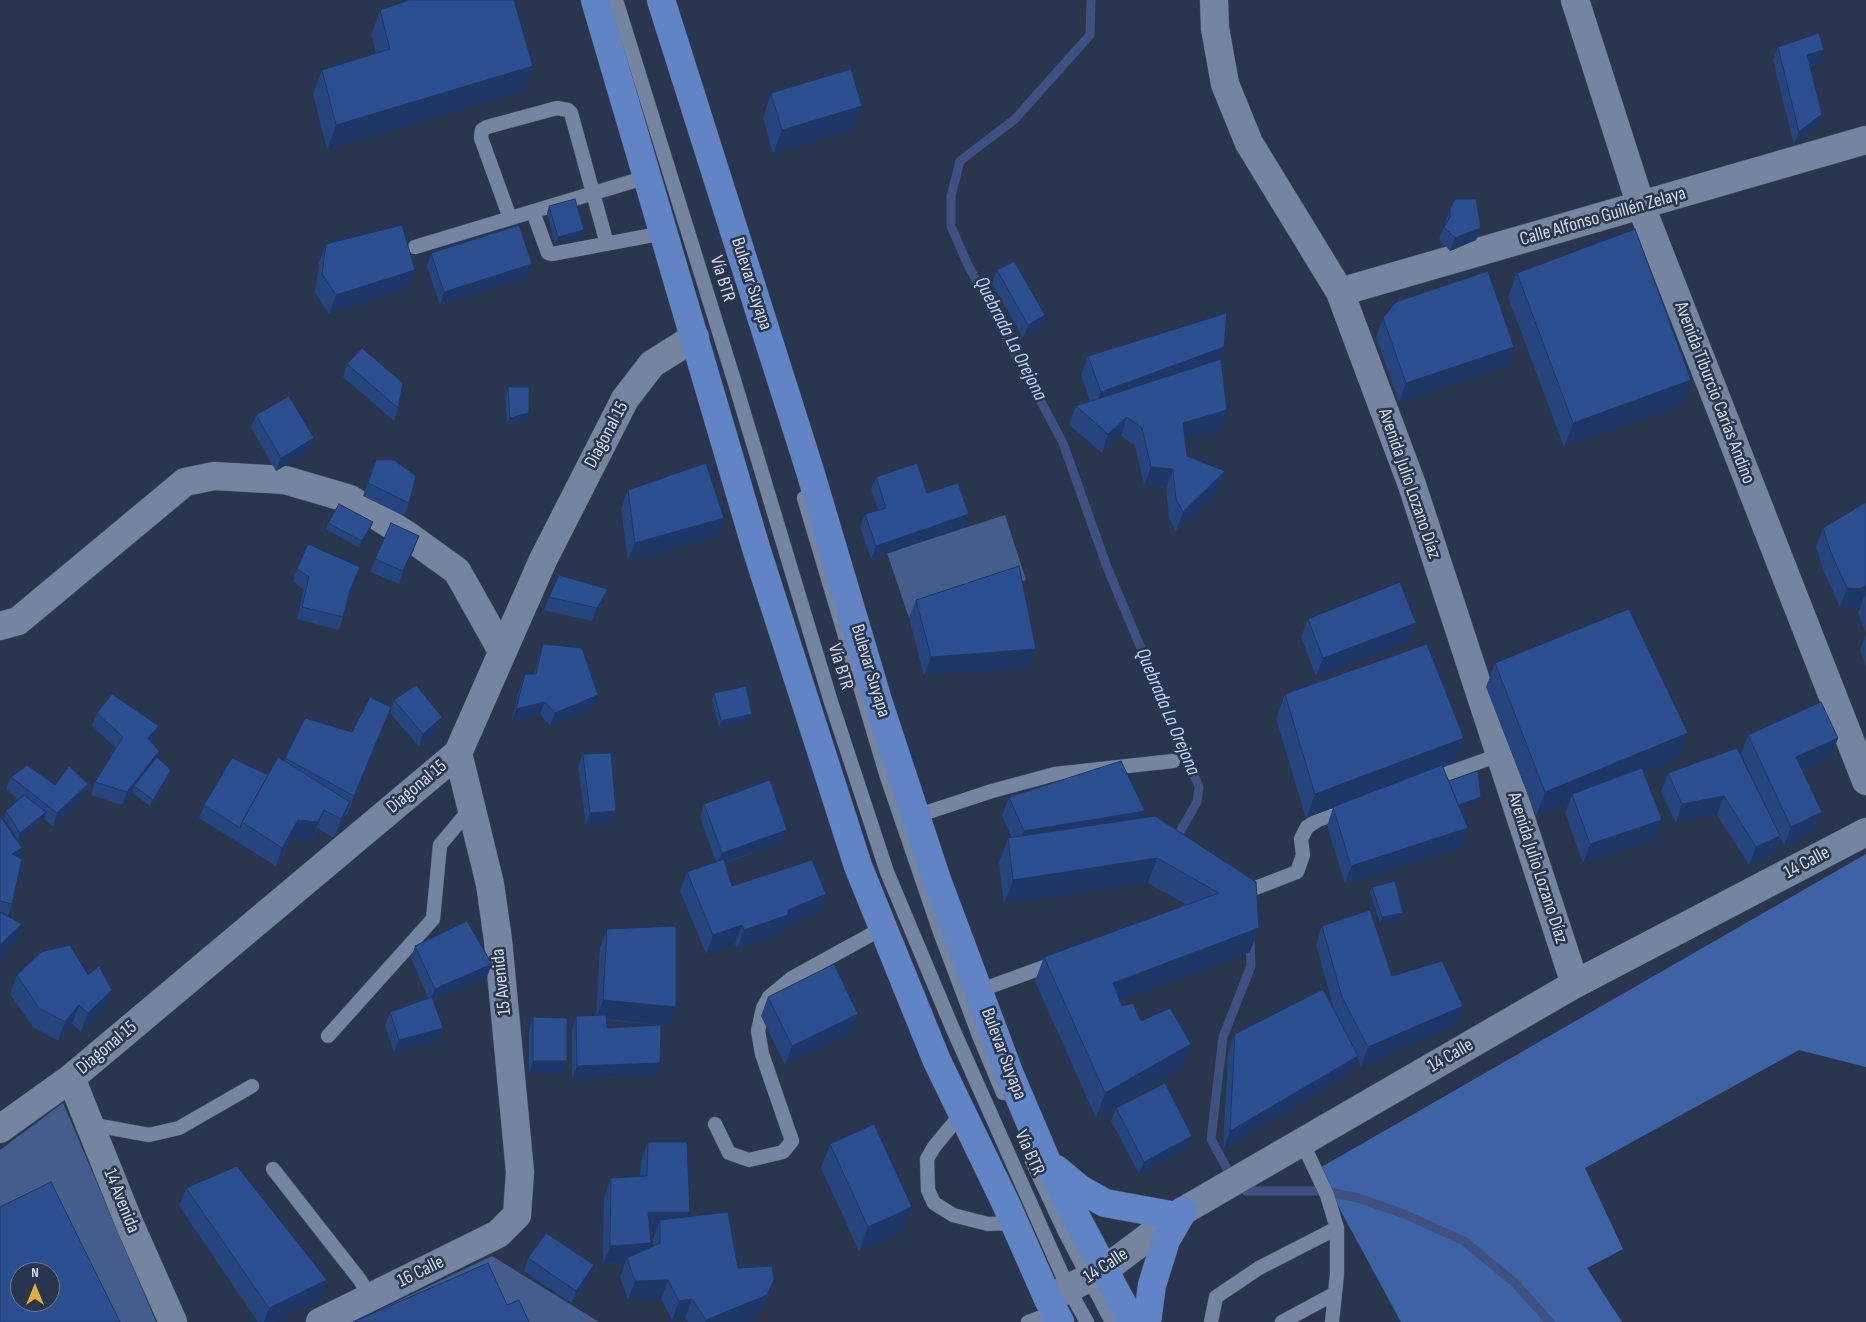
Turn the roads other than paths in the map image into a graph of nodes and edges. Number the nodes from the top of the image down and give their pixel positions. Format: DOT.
graph roads {
  1 [pos="595,0"];
  2 [pos="616,0"];
  3 [pos="651,0"];
  4 [pos="661,0"];
  5 [pos="1214,0"];
  6 [pos="1575,0"];
  7 [pos="1866,140"];
  8 [pos="647,176"];
  9 [pos="593,193"];
  10 [pos="1641,206"];
  11 [pos="533,212"];
  12 [pos="510,218"];
  13 [pos="664,233"];
  14 [pos="608,244"];
  15 [pos="415,247"];
  16 [pos="1340,292"];
  17 [pos="694,337"];
  18 [pos="0,626"];
  19 [pos="502,651"];
  20 [pos="458,753"];
  21 [pos="1499,755"];
  22 [pos="1173,761"];
  23 [pos="1866,782"];
  24 [pos="1417,784"];
  25 [pos="1363,804"];
  26 [pos="472,808"];
  27 [pos="916,816"];
  28 [pos="1866,832"];
  29 [pos="1238,895"];
  30 [pos="883,928"];
  31 [pos="1071,957"];
  32 [pos="1575,984"];
  33 [pos="978,991"];
  34 [pos="328,1036"];
  35 [pos="71,1078"];
  36 [pos="252,1086"];
  37 [pos="962,1113"];
  38 [pos="89,1124"];
  39 [pos="715,1124"];
  40 [pos="0,1129"];
  41 [pos="1302,1142"];
  42 [pos="1047,1162"];
  43 [pos="273,1170"];
  44 [pos="1180,1213"];
  45 [pos="517,1215"];
  46 [pos="1015,1223"];
  47 [pos="1336,1228"];
  48 [pos="1334,1294"];
  49 [pos="1071,1295"];
  50 [pos="370,1297"];
  51 [pos="173,1322"];
  52 [pos="320,1322"];
  53 [pos="1028,1322"];
  54 [pos="1087,1322"];
  55 [pos="1112,1322"];
  56 [pos="1132,1322"];
  57 [pos="1147,1322"];
  58 [pos="1210,1322"];
  59 [pos="1282,1322"];
  60 [pos="1332,1322"];
  1 -- 8 [label="main road, Bulevar Suyapa"];
  2 -- 49 [label="lane, Vía BTR"];
  3 -- 49 [label="lane, Vía BTR"];
  4 -- 27 [label="main road, Bulevar Suyapa"];
  5 -- 16 [label="street, Avenida Julio Lozano Díaz"];
  6 -- 10 [label="street, Avenida Tiburcio Carías Andino"];
  7 -- 10 [label="street, Calle Alfonso Guillén Zelaya"];
  8 -- 9 [label="lane"];
  8 -- 13 [label="main road, Bulevar Suyapa"];
  9 -- 11 [label="lane"];
  9 -- 12 [label="lane"];
  9 -- 14 [label="lane"];
  10 -- 16 [label="street, Calle Alfonso Guillén Zelaya"];
  10 -- 23 [label="street, Avenida Tiburcio Carías Andino"];
  11 -- 12 [label="lane"];
  11 -- 14 [label="lane"];
  12 -- 15 [label="lane"];
  13 -- 14 [label="lane"];
  13 -- 17 [label="main road, Bulevar Suyapa"];
  16 -- 21 [label="street, Avenida Julio Lozano Díaz"];
  17 -- 19 [label="street, Diagonal 15"];
  17 -- 30 [label="main road, Bulevar Suyapa"];
  18 -- 19 [label="street"];
  19 -- 20 [label="street, Diagonal 15"];
  20 -- 26 [label="street, 15 Avenida"];
  20 -- 35 [label="street, Diagonal 15"];
  21 -- 24 [label="lane"];
  21 -- 32 [label="street, Avenida Julio Lozano Díaz"];
  22 -- 27 [label="lane"];
  25 -- 29 [label="lane"];
  26 -- 34 [label="lane"];
  26 -- 45 [label="street, 15 Avenida"];
  27 -- 33 [label="main road, Bulevar Suyapa"];
  28 -- 32 [label="street, 14 Calle"];
  30 -- 37 [label="main road, Bulevar Suyapa"];
  30 -- 39 [label="lane"];
  31 -- 33 [label="lane"];
  32 -- 41 [label="street, 14 Calle"];
  33 -- 42 [label="main road, Bulevar Suyapa"];
  35 -- 38 [label="street, 14 Avenida"];
  35 -- 40 [label="street, Diagonal 15"];
  36 -- 38 [label="lane"];
  37 -- 46 [label="main road, Bulevar Suyapa"];
  37 -- 46 [label="lane"];
  38 -- 51 [label="street, 14 Avenida"];
  41 -- 44 [label="street, 14 Calle"];
  41 -- 47 [label="lane"];
  42 -- 44 [label="main road"];
  42 -- 49 [label="main road, Bulevar Suyapa"];
  43 -- 50 [label="lane"];
  44 -- 49 [label="street, 14 Calle"];
  44 -- 57 [label="main road"];
  45 -- 50 [label="street, 16 Calle"];
  46 -- 49 [label="main road, Bulevar Suyapa"];
  47 -- 48 [label="lane"];
  47 -- 58 [label="lane"];
  48 -- 59 [label="lane"];
  48 -- 60 [label="lane"];
  49 -- 53 [label="lane"];
  49 -- 54 [label="lane, Vía BTR"];
  49 -- 55 [label="lane, Vía BTR"];
  49 -- 56 [label="main road, Bulevar Suyapa"];
  50 -- 52 [label="street, 16 Calle"];
}
